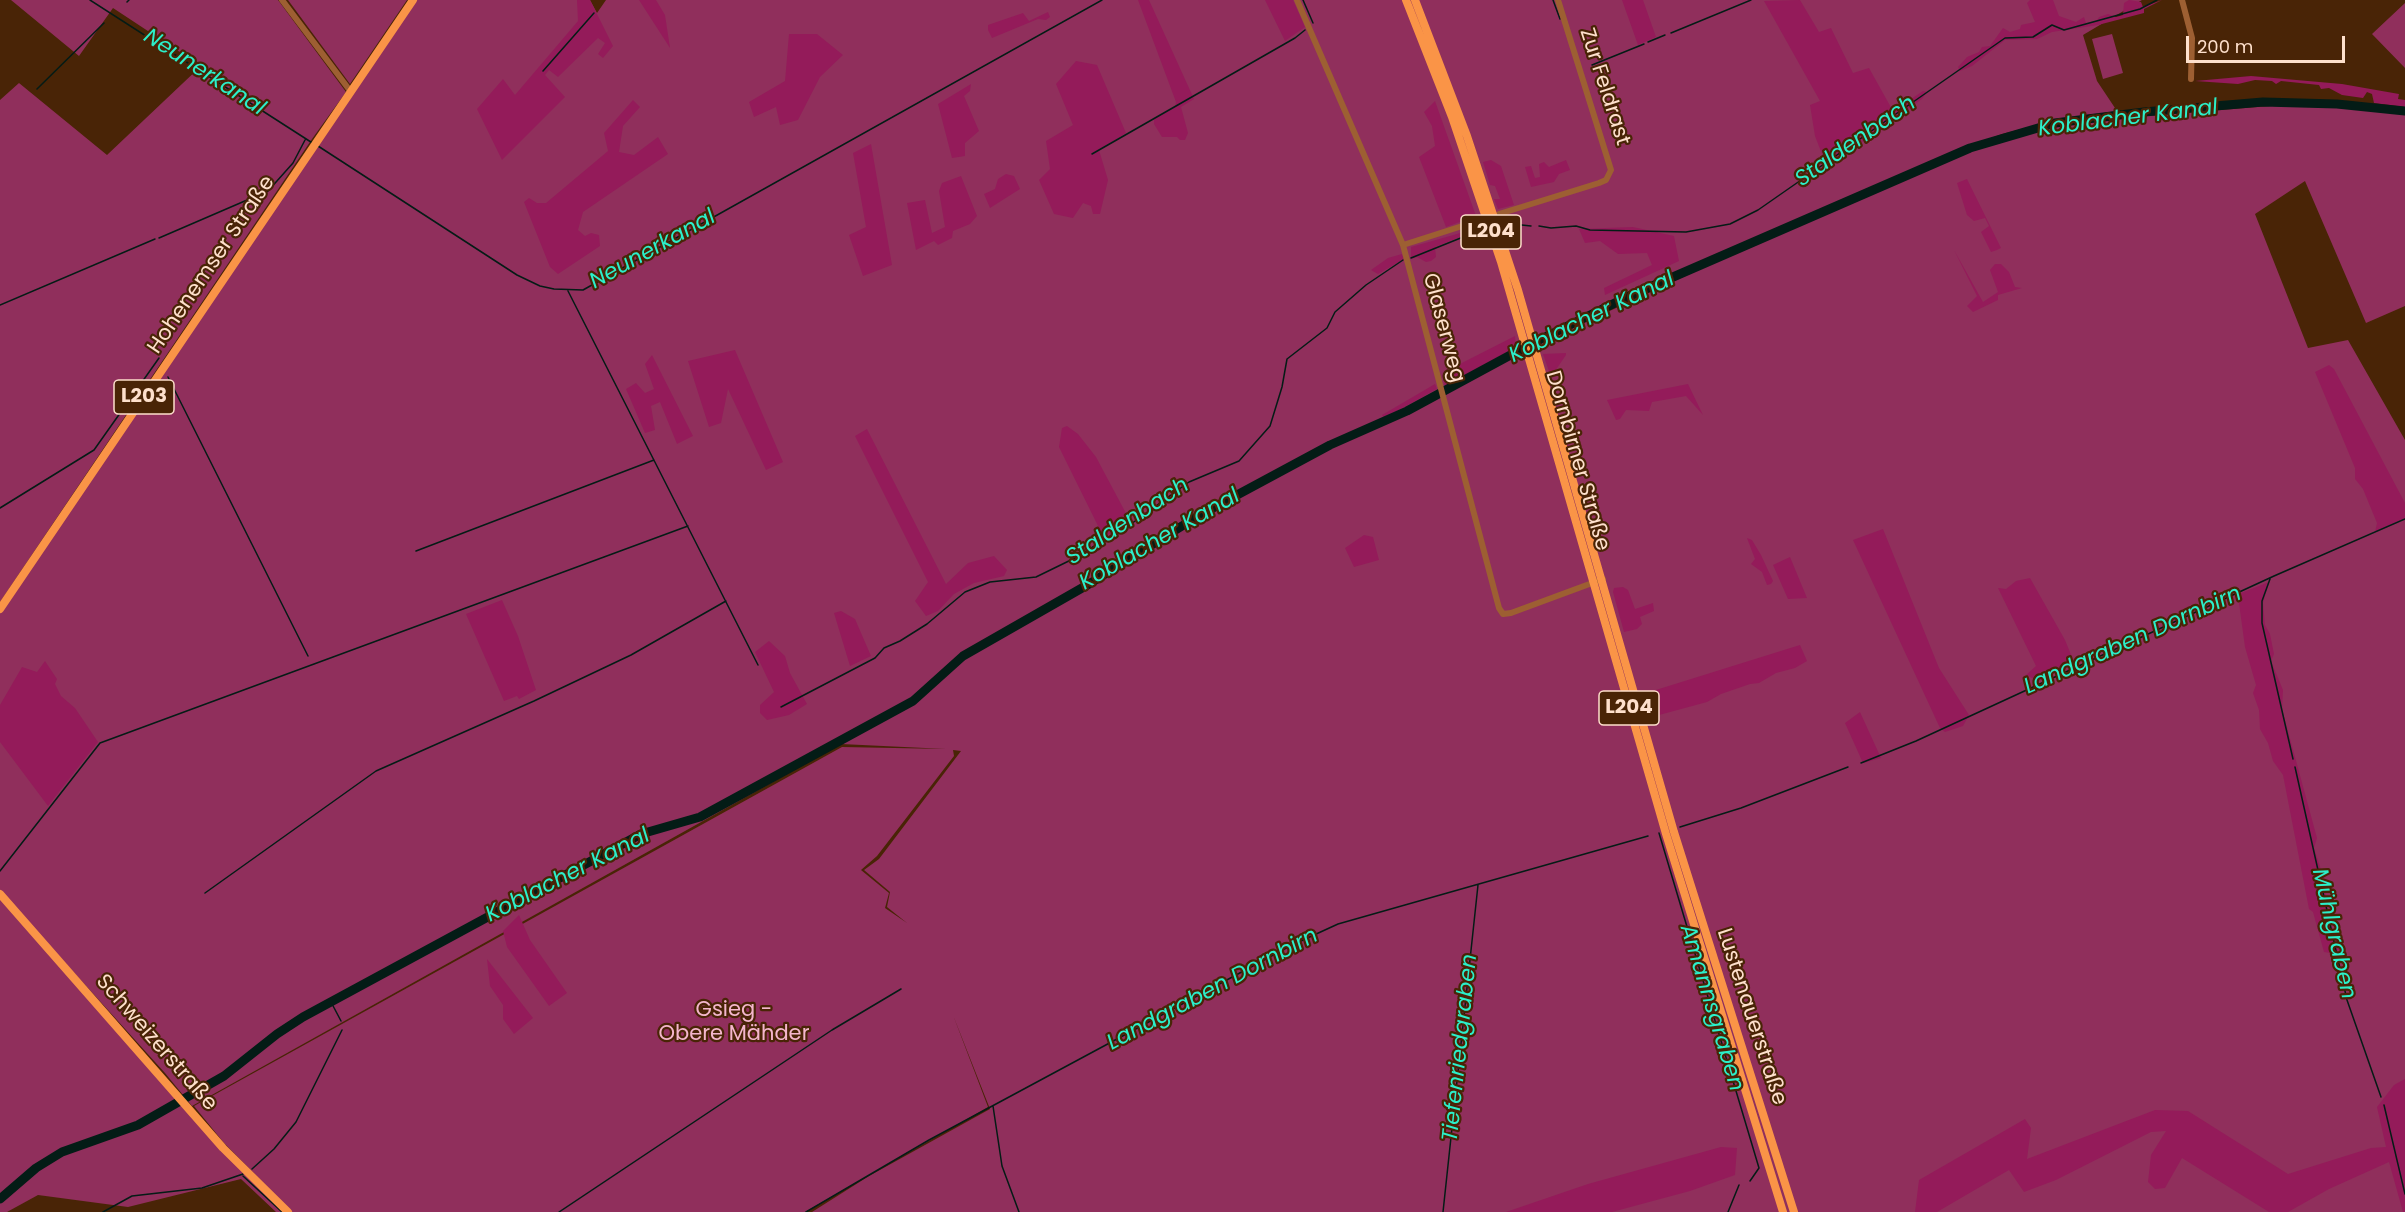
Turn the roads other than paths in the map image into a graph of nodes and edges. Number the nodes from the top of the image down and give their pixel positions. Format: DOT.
graph roads {
  1 [pos="282,0"];
  2 [pos="412,0"];
  3 [pos="1297,0"];
  4 [pos="1406,0"];
  5 [pos="1415,0"];
  6 [pos="1558,0"];
  7 [pos="2182,0"];
  8 [pos="2191,80"];
  9 [pos="351,92"];
  10 [pos="1499,214"];
  11 [pos="1481,220"];
  12 [pos="1402,244"];
  13 [pos="1526,332"];
  14 [pos="1535,365"];
  15 [pos="1603,579"];
  16 [pos="1592,582"];
  17 [pos="0,609"];
  18 [pos="1670,833"];
  19 [pos="0,894"];
  20 [pos="288,1212"];
  21 [pos="1783,1212"];
  22 [pos="1794,1212"];
  1 -- 9 [label="street"];
  2 -- 9 [label="main road, Hohenemser Straße / L203"];
  3 -- 12 [label="street, Glaserweg"];
  4 -- 13 [label="main road, Dornbirner Straße / L204"];
  5 -- 13 [label="main road, Dornbirner Straße / L204"];
  6 -- 10 [label="street, Zur Feldrast"];
  7 -- 8 [label="street"];
  9 -- 17 [label="main road, Hohenemser Straße / L203"];
  11 -- 12 [label="street"];
  12 -- 16 [label="street, Glaserweg"];
  13 -- 14 [label="main road, Dornbirner Straße / L204"];
  14 -- 15 [label="main road, Dornbirner Straße / L204"];
  14 -- 16 [label="main road, Dornbirner Straße / L204"];
  15 -- 16 [label="street"];
  15 -- 18 [label="main road, Dornbirner Straße / L204"];
  16 -- 18 [label="main road, Dornbirner Straße / L204"];
  18 -- 21 [label="main road, Lustenauerstraße / L204"];
  18 -- 22 [label="main road, Lustenauerstraße / L204"];
  19 -- 20 [label="main road, Schweizerstraße"];
}
